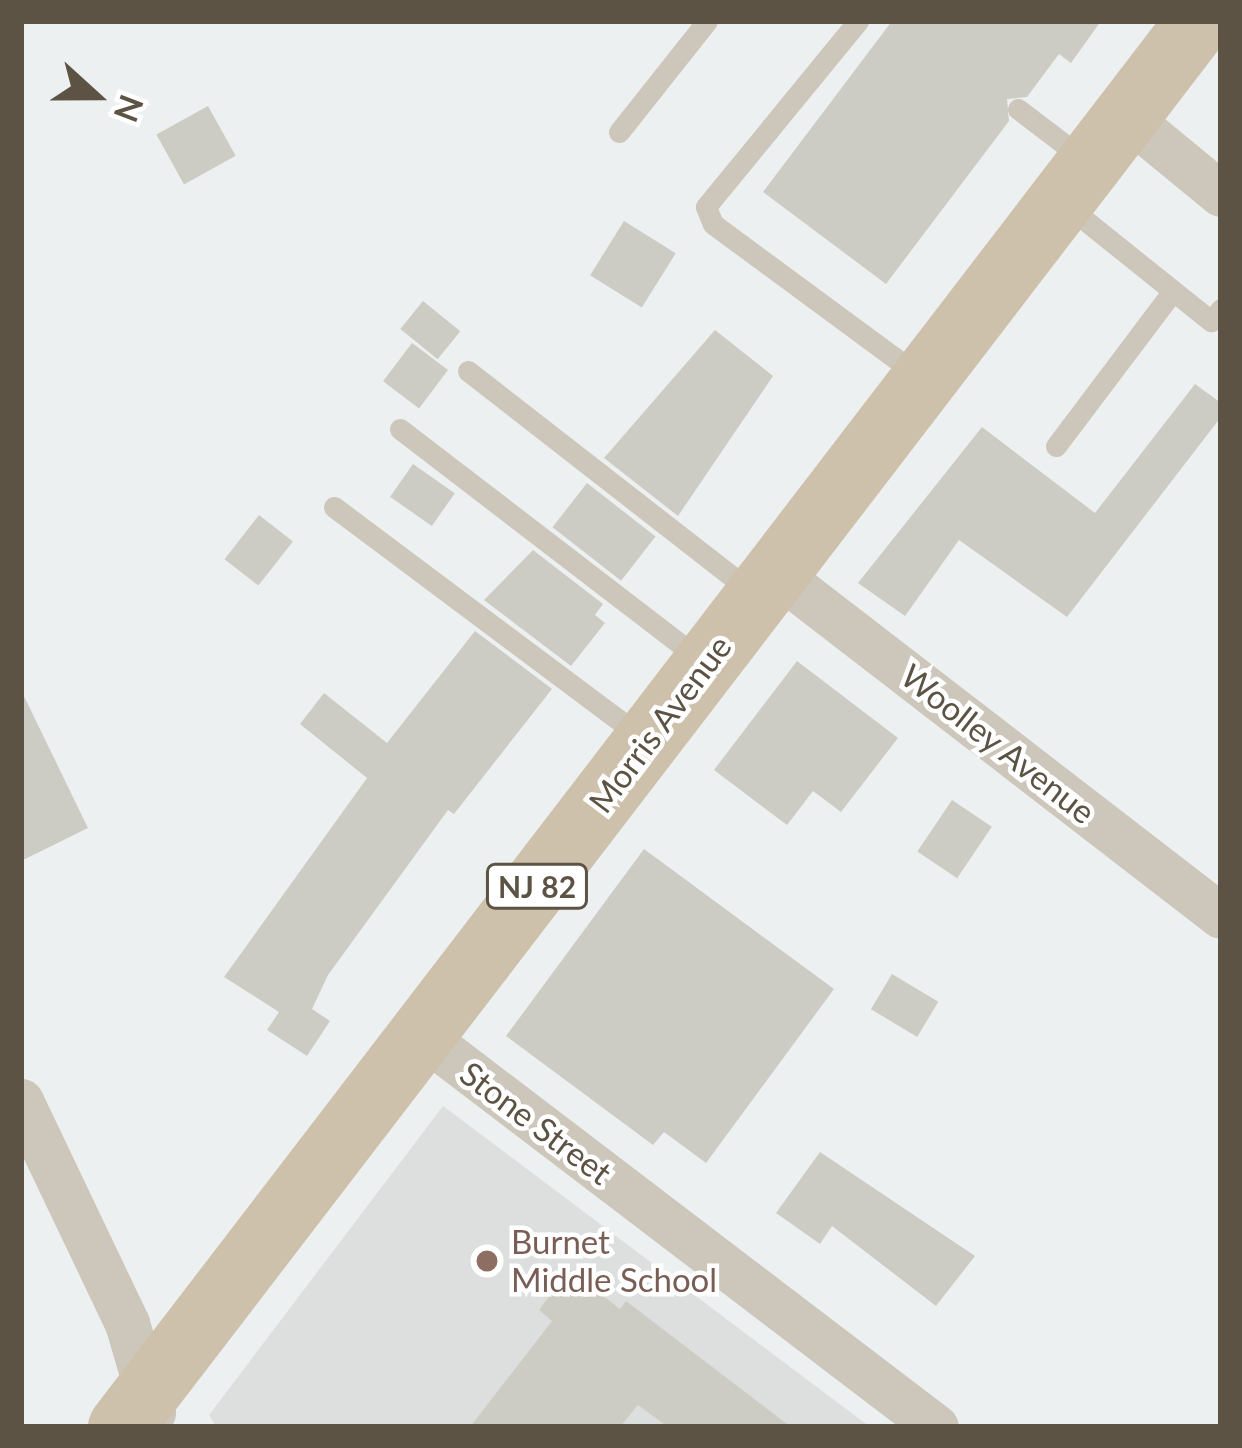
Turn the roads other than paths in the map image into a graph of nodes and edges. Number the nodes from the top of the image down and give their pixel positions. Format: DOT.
graph roads {
  1 [pos="706,21"];
  2 [pos="858,21"];
  3 [pos="1181,27"];
  4 [pos="1018,109"];
  5 [pos="619,133"];
  6 [pos="1092,160"];
  7 [pos="1221,194"];
  8 [pos="1173,291"];
  9 [pos="1221,309"];
  10 [pos="468,371"];
  11 [pos="924,379"];
  12 [pos="400,428"];
  13 [pos="1056,446"];
  14 [pos="334,507"];
  15 [pos="766,584"];
  16 [pos="706,664"];
  17 [pos="647,741"];
  18 [pos="1221,916"];
  19 [pos="423,1036"];
  20 [pos="21,1101"];
  21 [pos="142,1416"];
  22 [pos="936,1427"];
  1 -- 5 [label="lane"];
  2 -- 11 [label="lane"];
  3 -- 6 [label="main road, Morris Avenue / NJ 82"];
  4 -- 6 [label="lane"];
  6 -- 7 [label="street"];
  6 -- 8 [label="lane"];
  6 -- 11 [label="main road, Morris Avenue / NJ 82"];
  8 -- 9 [label="lane"];
  8 -- 13 [label="lane"];
  10 -- 15 [label="lane"];
  11 -- 15 [label="main road, Morris Avenue / NJ 82"];
  12 -- 16 [label="lane"];
  14 -- 17 [label="lane"];
  15 -- 16 [label="main road, Morris Avenue / NJ 82"];
  15 -- 18 [label="street, Woolley Avenue"];
  16 -- 17 [label="main road, Morris Avenue / NJ 82"];
  17 -- 19 [label="main road, Morris Avenue / NJ 82"];
  19 -- 21 [label="main road, Morris Avenue / NJ 82"];
  19 -- 22 [label="street, Stone Street"];
  20 -- 21 [label="street"];
}
